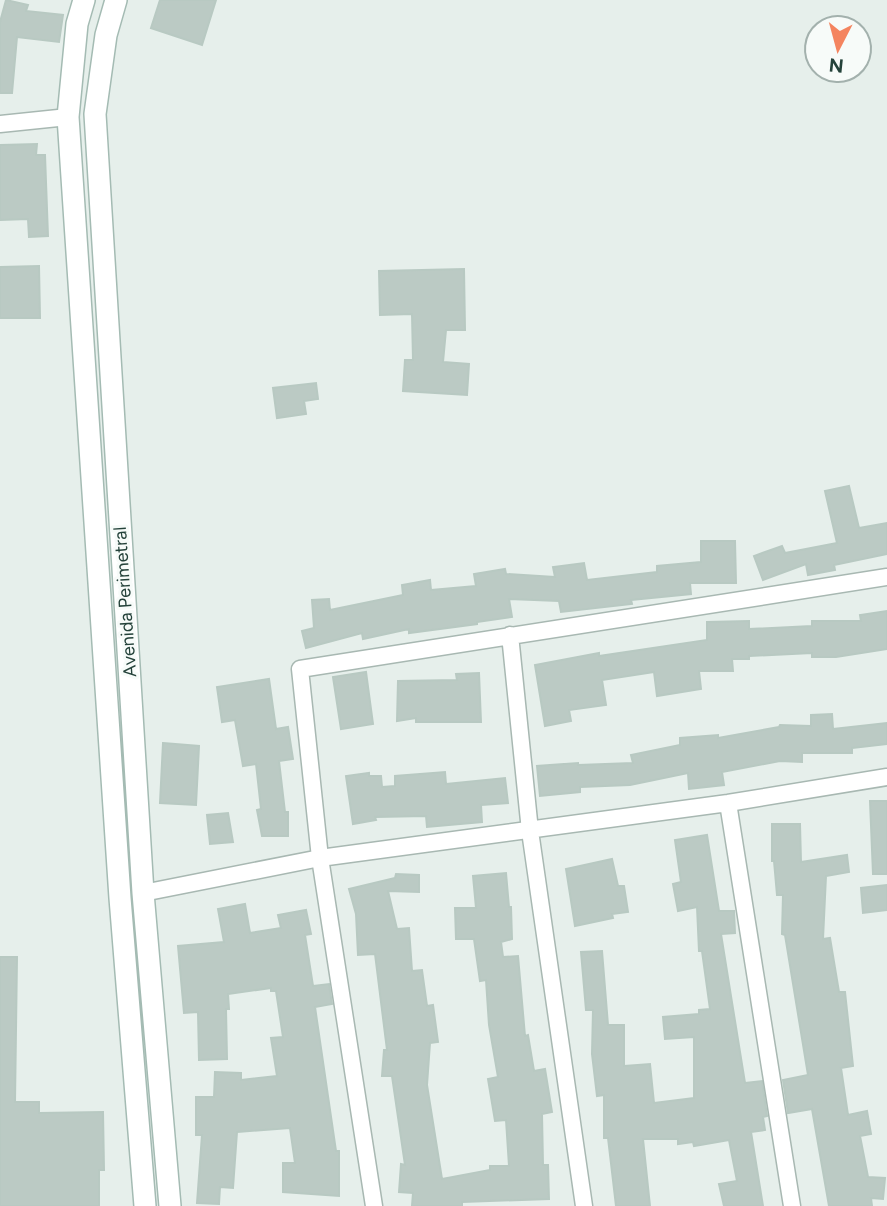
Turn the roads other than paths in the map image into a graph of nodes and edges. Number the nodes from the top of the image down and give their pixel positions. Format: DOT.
graph roads {
  1 [pos="85,0"];
  2 [pos="116,0"];
  3 [pos="68,117"];
  4 [pos="0,124"];
  5 [pos="887,577"];
  6 [pos="509,635"];
  7 [pos="887,777"];
  8 [pos="728,803"];
  9 [pos="530,831"];
  10 [pos="320,858"];
  11 [pos="143,893"];
  12 [pos="145,1206"];
  13 [pos="170,1206"];
  14 [pos="374,1206"];
  15 [pos="584,1206"];
  16 [pos="792,1206"];
  1 -- 3 [label="main road, Avenida Perimetral"];
  2 -- 11 [label="main road, Avenida Perimetral"];
  3 -- 4 [label="street"];
  3 -- 12 [label="main road, Avenida Perimetral"];
  5 -- 6 [label="street"];
  6 -- 9 [label="street"];
  6 -- 10 [label="street"];
  7 -- 8 [label="street"];
  8 -- 9 [label="street"];
  8 -- 16 [label="street"];
  9 -- 10 [label="street"];
  9 -- 15 [label="street"];
  10 -- 11 [label="street"];
  10 -- 14 [label="street"];
  11 -- 13 [label="main road, Avenida Perimetral"];
}
